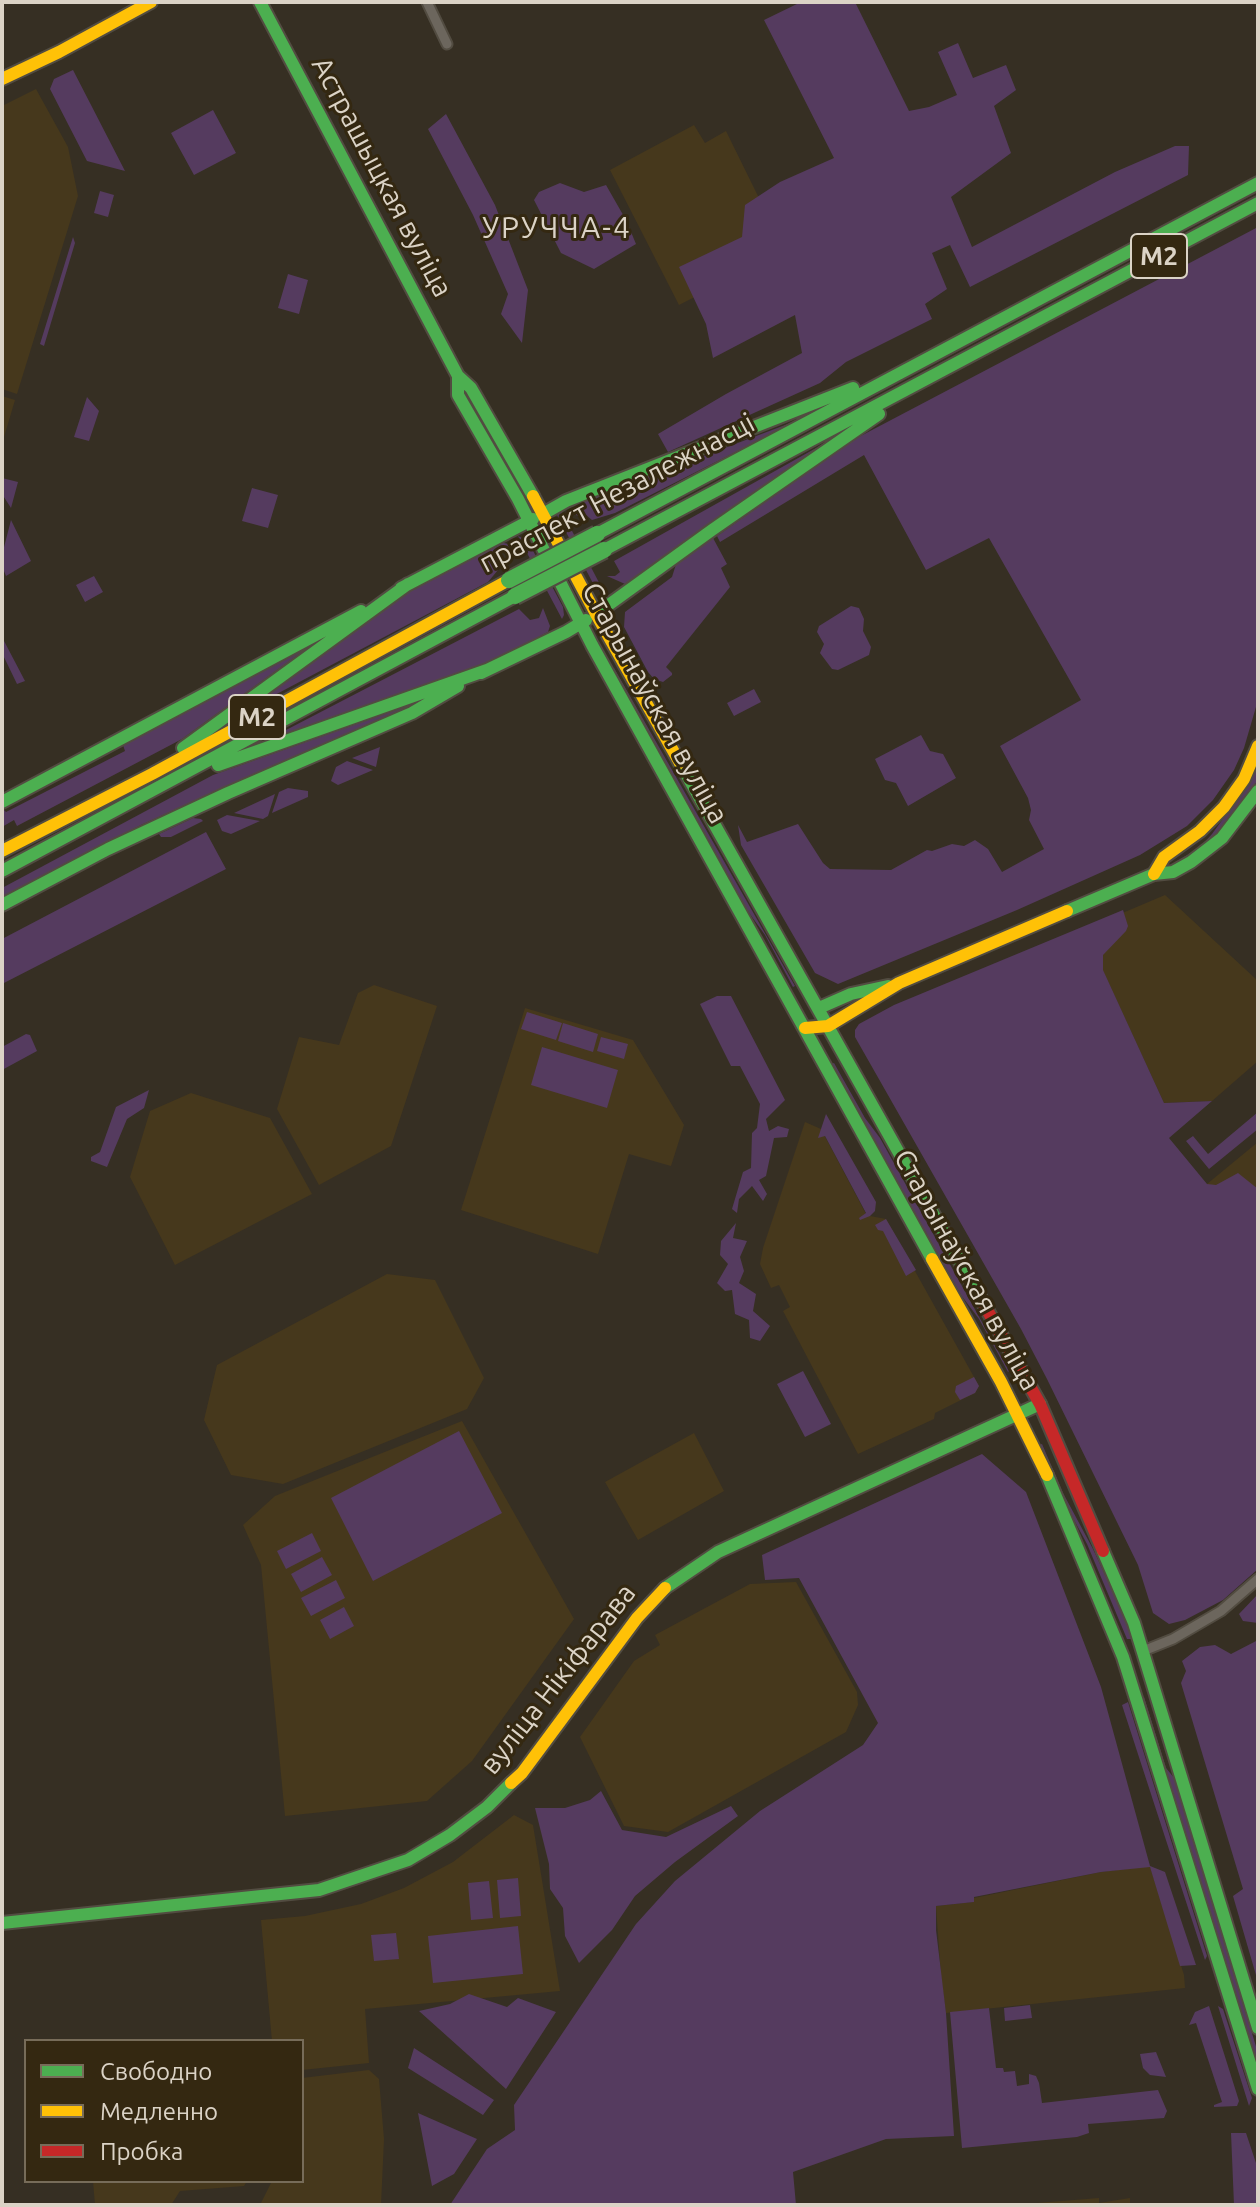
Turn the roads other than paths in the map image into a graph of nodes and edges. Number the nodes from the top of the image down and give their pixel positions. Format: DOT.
graph roads {
  1 [pos="151,2"];
  2 [pos="260,2"];
  3 [pos="427,2"];
  4 [pos="447,44"];
  5 [pos="2,79"];
  6 [pos="1258,183"];
  7 [pos="1258,203"];
  8 [pos="922,361"];
  9 [pos="933,376"];
  10 [pos="536,518"];
  11 [pos="408,584"];
  12 [pos="512,588"];
  13 [pos="588,619"];
  14 [pos="487,670"];
  15 [pos="1258,746"];
  16 [pos="154,781"];
  17 [pos="1258,791"];
  18 [pos="2,802"];
  19 [pos="2,851"];
  20 [pos="2,871"];
  21 [pos="1154,874"];
  22 [pos="2,905"];
  23 [pos="899,983"];
  24 [pos="819,1008"];
  25 [pos="828,1026"];
  26 [pos="805,1028"];
  27 [pos="1040,1404"];
  28 [pos="1017,1415"];
  29 [pos="1258,1579"];
  30 [pos="1143,1651"];
  31 [pos="1123,1657"];
  32 [pos="2,1923"];
  33 [pos="1258,2028"];
  34 [pos="1258,2089"];
  1 -- 5 [label="main road"];
  2 -- 10 [label="main road, Астрашыцкая вуліца"];
  3 -- 4 [label="street"];
  6 -- 8 [label="main road, праспект Незалежнасці / М2"];
  7 -- 9 [label="main road, праспект Незалежнасці / М2"];
  8 -- 10 [label="main road"];
  8 -- 12 [label="main road, праспект Незалежнасці / М2, bridge"];
  9 -- 12 [label="main road, праспект Незалежнасці / М2, bridge"];
  9 -- 13 [label="main road"];
  10 -- 11 [label="main road"];
  10 -- 13 [label="main road, Старынаўская вуліца"];
  11 -- 16 [label="main road"];
  11 -- 18 [label="main road"];
  12 -- 16 [label="main road, праспект Незалежнасці / М2"];
  13 -- 14 [label="main road"];
  13 -- 24 [label="main road, Старынаўская вуліца"];
  13 -- 26 [label="main road, Старынаўская вуліца"];
  14 -- 16 [label="main road"];
  14 -- 22 [label="main road"];
  15 -- 21 [label="main road"];
  16 -- 19 [label="main road, праспект Незалежнасці / М2"];
  16 -- 20 [label="main road, праспект Незалежнасці / М2"];
  17 -- 21 [label="main road"];
  21 -- 23 [label="main road"];
  23 -- 24 [label="main road"];
  23 -- 25 [label="main road"];
  24 -- 25 [label="main road, Старынаўская вуліца"];
  24 -- 26 [label="main road"];
  25 -- 26 [label="main road"];
  25 -- 27 [label="main road, Старынаўская вуліца"];
  26 -- 28 [label="main road, Старынаўская вуліца"];
  27 -- 28 [label="main road, вуліца Нікіфарава"];
  27 -- 30 [label="main road, Старынаўская вуліца"];
  28 -- 31 [label="main road, Старынаўская вуліца"];
  28 -- 32 [label="main road, вуліца Нікіфарава"];
  29 -- 30 [label="street"];
  30 -- 31 [label="main road"];
  30 -- 33 [label="main road, Старынаўская вуліца"];
  31 -- 34 [label="main road, Старынаўская вуліца"];
}
